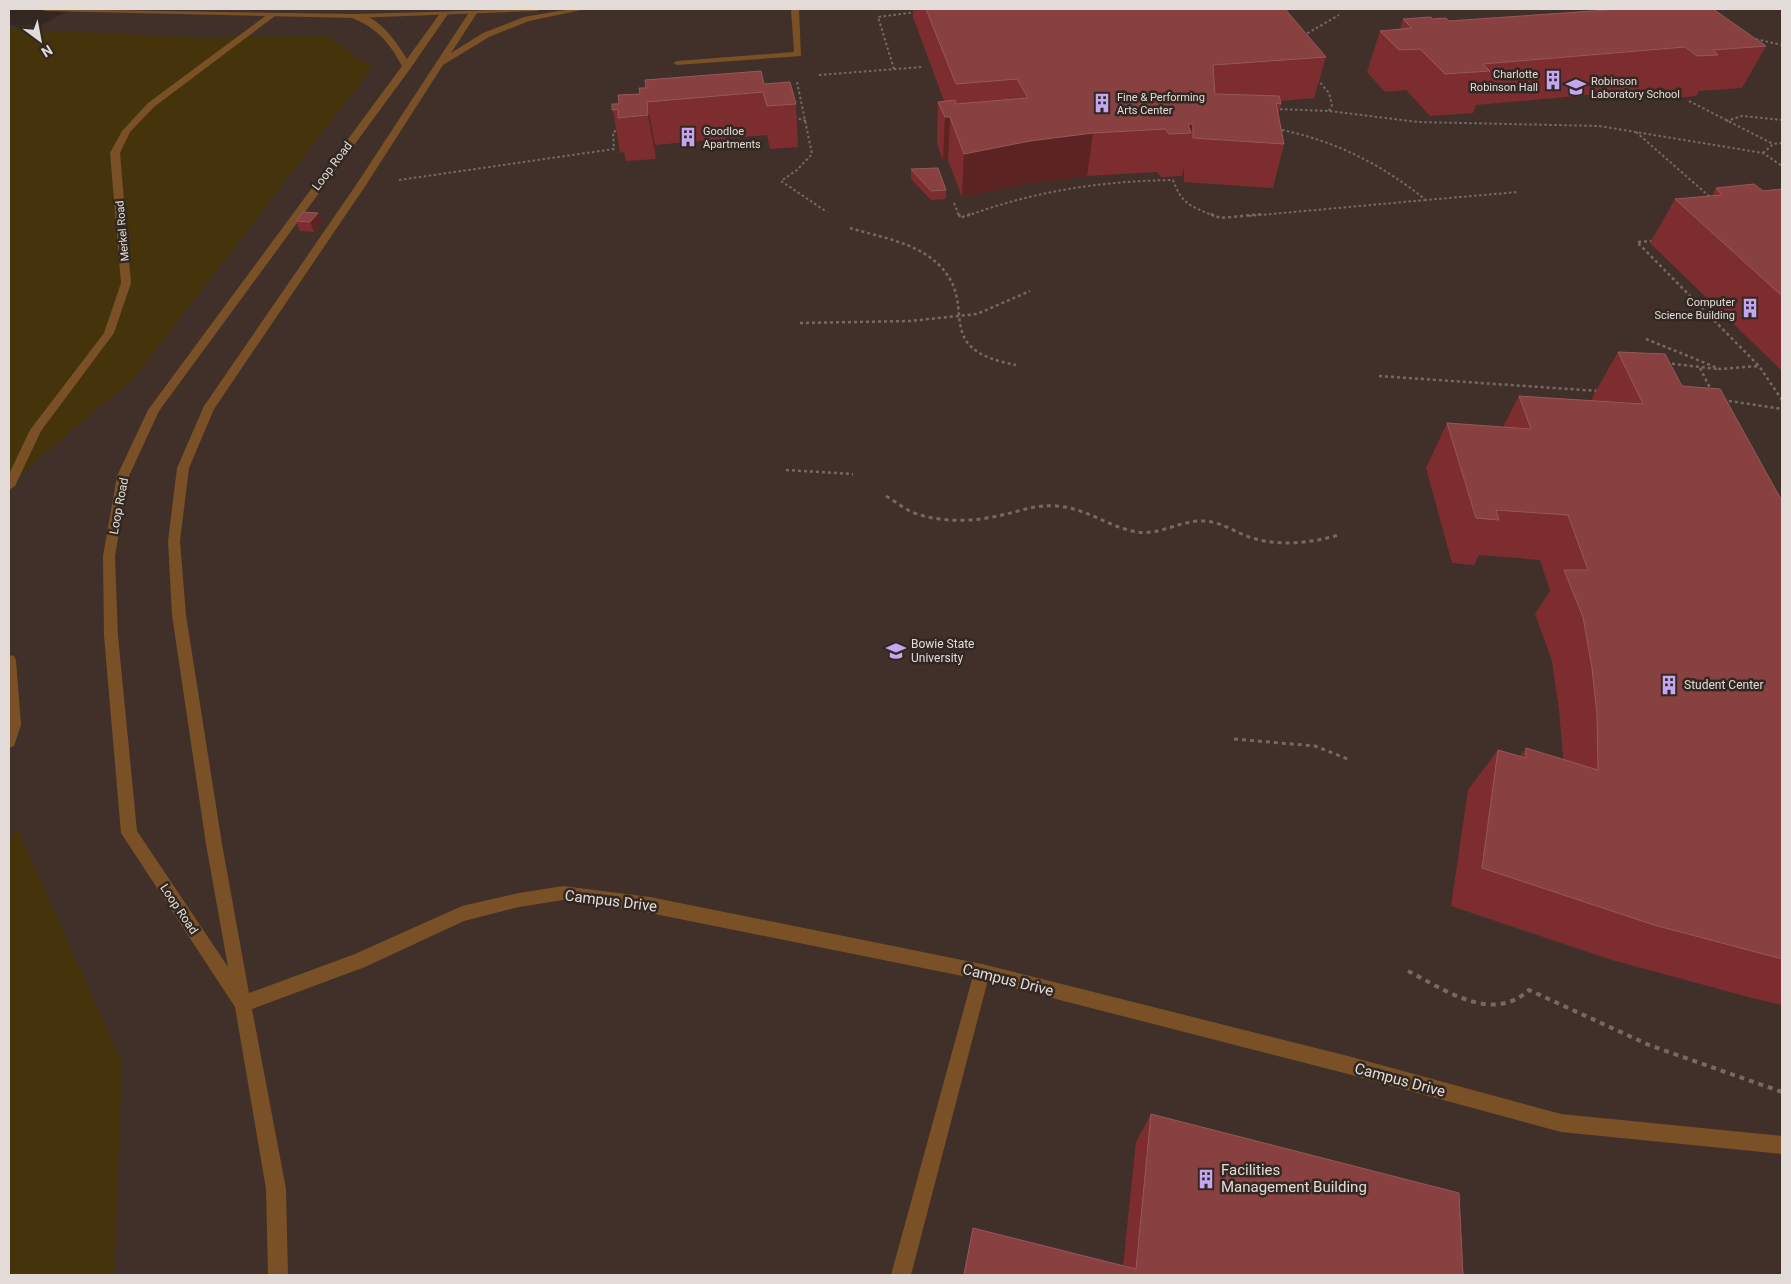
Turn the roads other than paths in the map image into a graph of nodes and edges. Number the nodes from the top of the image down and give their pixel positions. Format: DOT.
graph roads {
  1 [pos="45,9"];
  2 [pos="537,9"];
  3 [pos="582,9"];
  4 [pos="795,9"];
  5 [pos="473,13"];
  6 [pos="444,14"];
  7 [pos="271,16"];
  8 [pos="356,16"];
  9 [pos="678,63"];
  10 [pos="436,66"];
  11 [pos="407,67"];
  12 [pos="9,486"];
  13 [pos="9,660"];
  14 [pos="9,742"];
  15 [pos="982,972"];
  16 [pos="242,1004"];
  17 [pos="1782,1145"];
  18 [pos="278,1275"];
  19 [pos="901,1275"];
  1 -- 7 [label="street"];
  2 -- 5 [label="street"];
  3 -- 10 [label="street"];
  4 -- 9 [label="street"];
  5 -- 6 [label="street"];
  5 -- 10 [label="street, Loop Road"];
  6 -- 8 [label="street"];
  6 -- 11 [label="street, Loop Road"];
  7 -- 8 [label="street"];
  7 -- 12 [label="street, Merkel Road"];
  8 -- 11 [label="street"];
  10 -- 16 [label="street, Loop Road"];
  11 -- 16 [label="street, Loop Road"];
  13 -- 14 [label="street"];
  15 -- 16 [label="street, Campus Drive"];
  15 -- 17 [label="street, Campus Drive"];
  15 -- 19 [label="street"];
  16 -- 18 [label="street, Loop Road"];
}
